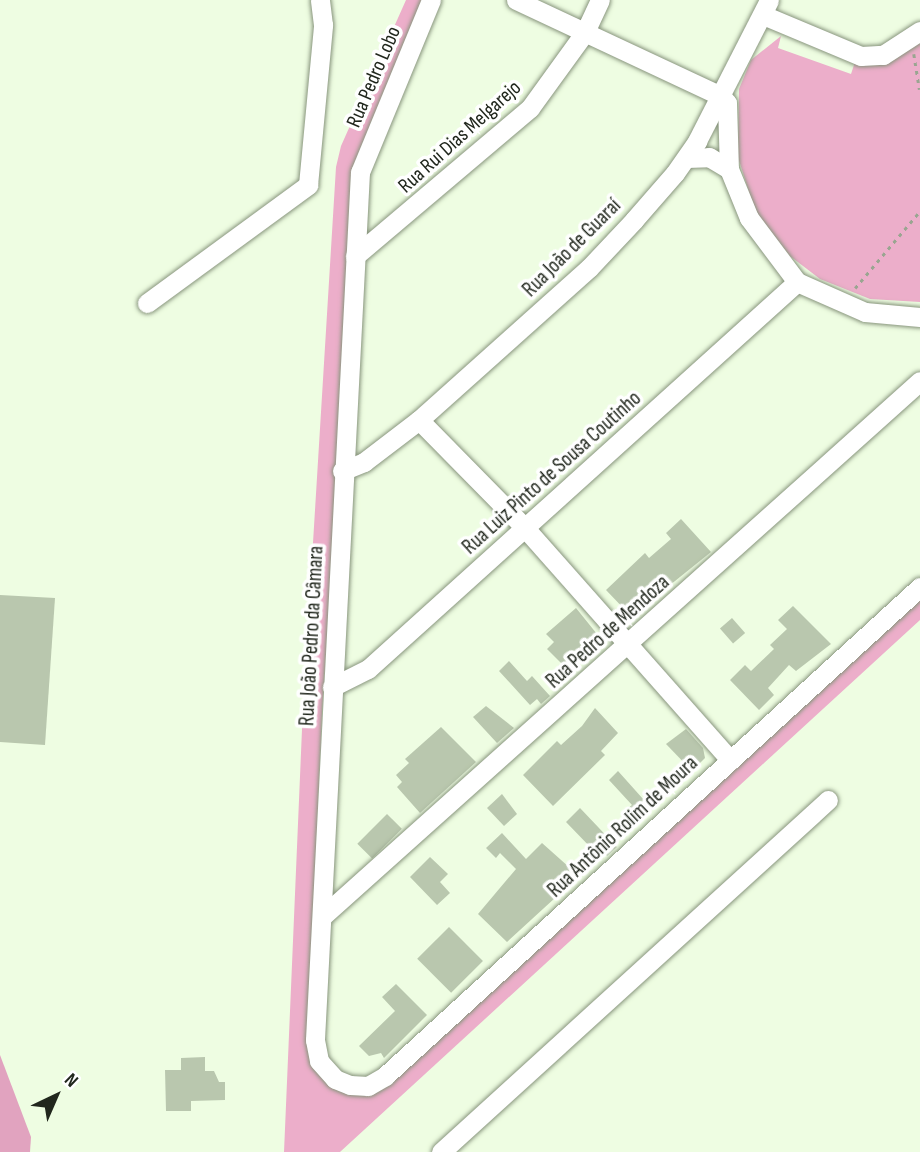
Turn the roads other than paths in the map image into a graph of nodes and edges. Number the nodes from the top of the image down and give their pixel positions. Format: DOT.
graph roads {
  1 [pos="320,0"];
  2 [pos="431,0"];
  3 [pos="516,0"];
  4 [pos="600,0"];
  5 [pos="766,7"];
  6 [pos="586,32"];
  7 [pos="913,37"];
  8 [pos="721,96"];
  9 [pos="686,158"];
  10 [pos="729,169"];
  11 [pos="360,172"];
  12 [pos="355,256"];
  13 [pos="797,282"];
  14 [pos="148,303"];
  15 [pos="920,317"];
  16 [pos="920,381"];
  17 [pos="419,420"];
  18 [pos="342,471"];
  19 [pos="525,528"];
  20 [pos="920,587"];
  21 [pos="627,646"];
  22 [pos="332,687"];
  23 [pos="730,760"];
  24 [pos="828,800"];
  25 [pos="324,915"];
  26 [pos="350,1085"];
  27 [pos="441,1152"];
  1 -- 14 [label="street"];
  2 -- 11 [label="street, Rua Pedro Lobo"];
  3 -- 6 [label="street"];
  4 -- 6 [label="street, Rua Rui Dias Melgarejo"];
  5 -- 7 [label="street"];
  5 -- 8 [label="street, Rua João de Guaraí"];
  6 -- 8 [label="street"];
  6 -- 12 [label="street, Rua Rui Dias Melgarejo"];
  8 -- 9 [label="street, Rua João de Guaraí"];
  8 -- 10 [label="street"];
  9 -- 10 [label="street"];
  9 -- 17 [label="street, Rua João de Guaraí"];
  10 -- 13 [label="street"];
  11 -- 12 [label="street, Rua João Pedro da Câmara"];
  12 -- 18 [label="street, Rua João Pedro da Câmara"];
  13 -- 15 [label="street"];
  13 -- 19 [label="street, Rua Luiz Pinto de Sousa Coutinho"];
  16 -- 21 [label="street, Rua Pedro de Mendoza"];
  17 -- 18 [label="street, Rua João de Guaraí"];
  17 -- 19 [label="street"];
  18 -- 22 [label="street, Rua João Pedro da Câmara"];
  19 -- 21 [label="street"];
  19 -- 22 [label="street, Rua Luiz Pinto de Sousa Coutinho"];
  20 -- 23 [label="street, Rua Antônio Rolim de Moura"];
  21 -- 23 [label="street"];
  21 -- 25 [label="street, Rua Pedro de Mendoza"];
  22 -- 25 [label="street, Rua João Pedro da Câmara"];
  23 -- 26 [label="street, Rua Antônio Rolim de Moura"];
  24 -- 27 [label="street"];
  25 -- 26 [label="street, Rua João Pedro da Câmara"];
}
